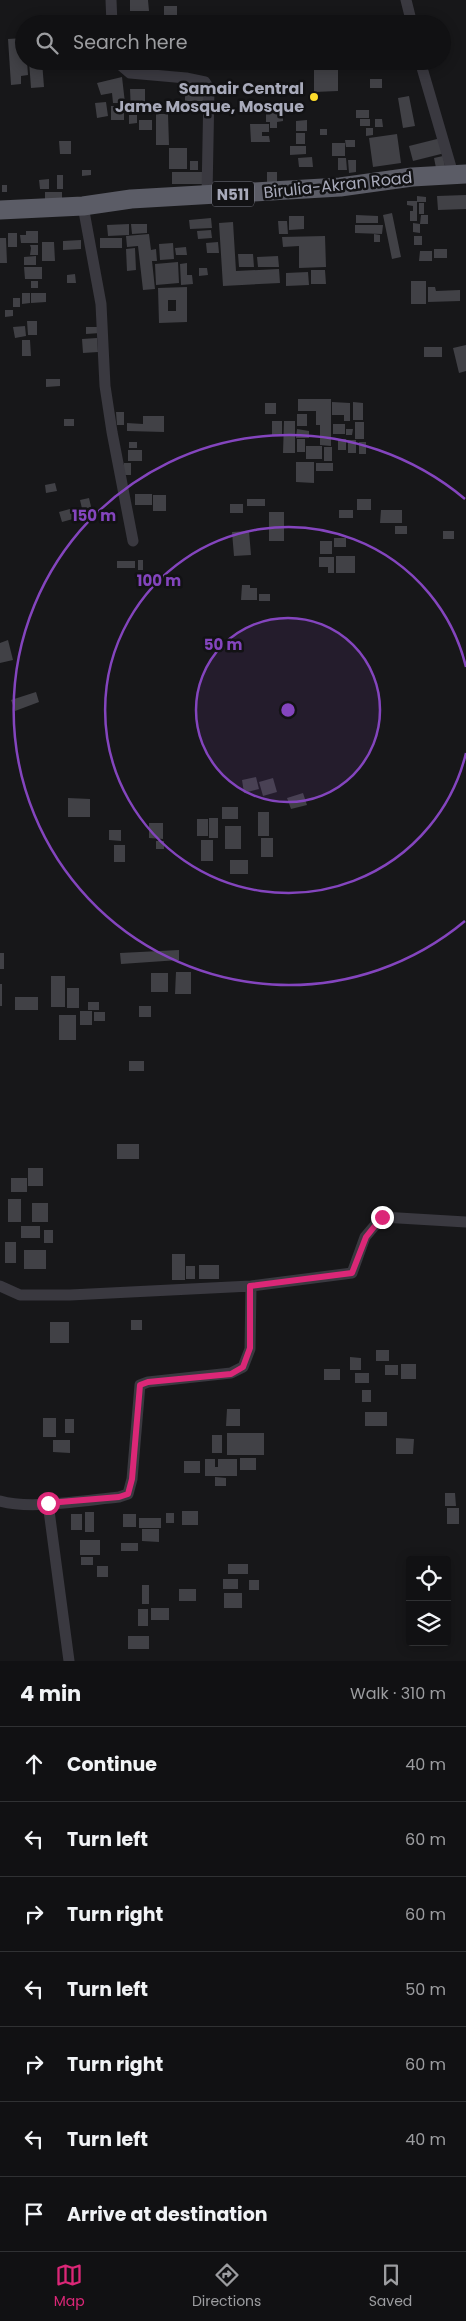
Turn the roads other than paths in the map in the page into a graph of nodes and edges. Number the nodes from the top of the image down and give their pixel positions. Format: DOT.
graph roads {
  1 [pos="111,0"];
  2 [pos="406,0"];
  3 [pos="112,15"];
  4 [pos="410,15"];
  5 [pos="125,70"];
  6 [pos="423,70"];
  7 [pos="459,174"];
  8 [pos="207,195"];
  9 [pos="83,206"];
  10 [pos="0,210"];
  11 [pos="133,541"];
  12 [pos="466,1222"];
  13 [pos="0,1286"];
  14 [pos="250,1286"];
  15 [pos="0,1501"];
  16 [pos="48,1503"];
  17 [pos="69,1661"];
  1 -- 3 [label="street"];
  2 -- 4 [label="street"];
  5 -- 8 [label="street"];
  6 -- 7 [label="street"];
  7 -- 8 [label="highway, Birulia-Akran Road / N511"];
  8 -- 9 [label="highway, Birulia-Akran Road / N511"];
  9 -- 10 [label="highway, Birulia-Akran Road / N511"];
  9 -- 11 [label="street"];
  12 -- 14 [label="street"];
  13 -- 14 [label="street"];
  14 -- 16 [label="street"];
  15 -- 16 [label="street"];
  16 -- 17 [label="street"];
}
